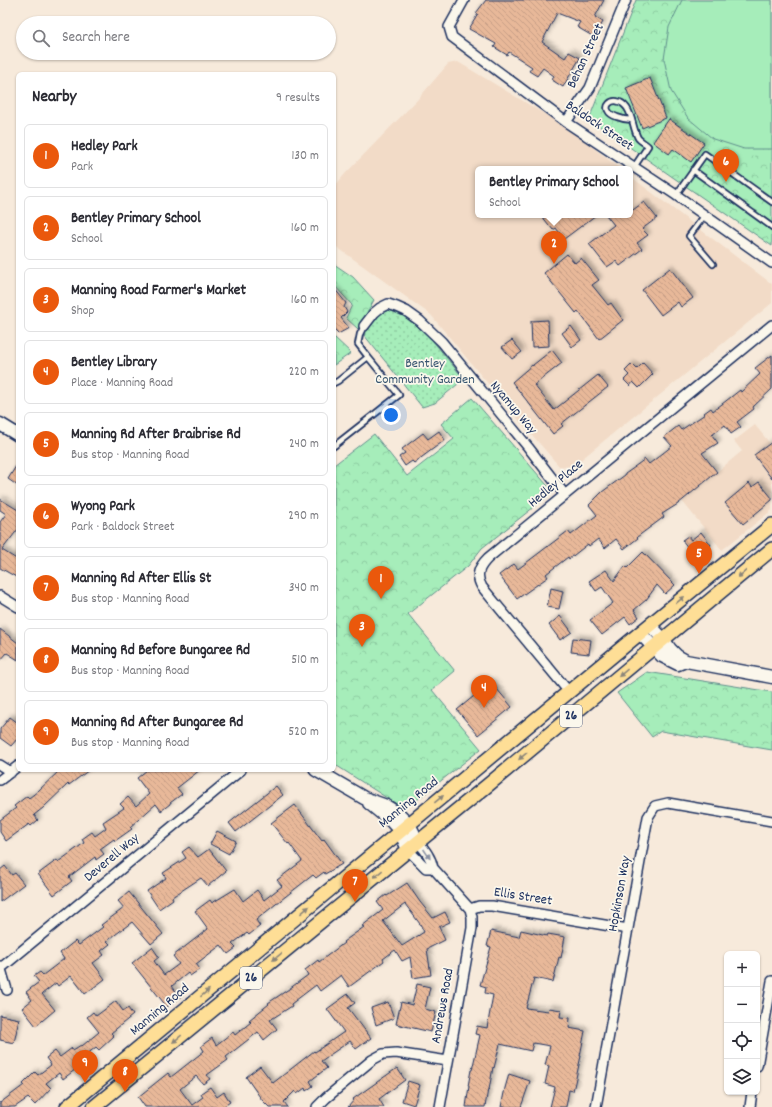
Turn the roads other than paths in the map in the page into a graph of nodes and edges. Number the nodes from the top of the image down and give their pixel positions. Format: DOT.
graph roads {
  1 [pos="464,0"];
  2 [pos="626,0"];
  3 [pos="632,120"];
  4 [pos="566,122"];
  5 [pos="632,166"];
  6 [pos="634,167"];
  7 [pos="693,170"];
  8 [pos="676,195"];
  9 [pos="772,202"];
  10 [pos="705,215"];
  11 [pos="772,227"];
  12 [pos="772,262"];
  13 [pos="713,264"];
  14 [pos="772,325"];
  15 [pos="364,326"];
  16 [pos="368,357"];
  17 [pos="336,382"];
  18 [pos="0,424"];
  19 [pos="16,434"];
  20 [pos="336,444"];
  21 [pos="565,495"];
  22 [pos="772,525"];
  23 [pos="772,549"];
  24 [pos="0,596"];
  25 [pos="16,606"];
  26 [pos="650,625"];
  27 [pos="640,633"];
  28 [pos="664,639"];
  29 [pos="653,648"];
  30 [pos="686,661"];
  31 [pos="772,677"];
  32 [pos="569,692"];
  33 [pos="0,765"];
  34 [pos="16,768"];
  35 [pos="10,772"];
  36 [pos="239,772"];
  37 [pos="319,772"];
  38 [pos="0,780"];
  39 [pos="772,821"];
  40 [pos="405,828"];
  41 [pos="413,846"];
  42 [pos="470,909"];
  43 [pos="628,929"];
  44 [pos="1,967"];
  45 [pos="772,982"];
  46 [pos="7,990"];
  47 [pos="758,1059"];
  48 [pos="448,1061"];
  49 [pos="752,1095"];
  50 [pos="67,1107"];
  51 [pos="94,1107"];
  52 [pos="317,1107"];
  53 [pos="440,1107"];
  54 [pos="596,1107"];
  55 [pos="750,1107"];
  1 -- 4 [label="street, Baldock Street"];
  2 -- 4 [label="street, Behan Street"];
  3 -- 3 [label="lane"];
  3 -- 6 [label="lane"];
  4 -- 5 [label="street, Baldock Street"];
  6 -- 8 [label="street, Baldock Street"];
  7 -- 8 [label="lane"];
  7 -- 9 [label="lane"];
  7 -- 11 [label="lane"];
  8 -- 10 [label="street, Baldock Street"];
  10 -- 12 [label="street, Baldock Street"];
  10 -- 13 [label="lane"];
  14 -- 21 [label="street, Hedley Place"];
  15 -- 16 [label="lane"];
  15 -- 21 [label="street, Nyamup Way"];
  16 -- 17 [label="lane"];
  16 -- 20 [label="lane"];
  18 -- 19 [label="street"];
  21 -- 32 [label="street, Hedley Place"];
  26 -- 22 [label="main road, Manning Road / 26, one-way"];
  23 -- 28 [label="main road, 26, one-way"];
  24 -- 25 [label="street"];
  26 -- 27 [label="main road, Manning Road / 26"];
  26 -- 28 [label="street"];
  27 -- 29 [label="street"];
  27 -- 32 [label="main road, Manning Road / 26"];
  28 -- 29 [label="main road, 26"];
  28 -- 30 [label="street"];
  29 -- 30 [label="street"];
  29 -- 41 [label="main road, 26, one-way"];
  30 -- 31 [label="street"];
  40 -- 32 [label="main road, Manning Road / 26, one-way"];
  33 -- 35 [label="street"];
  34 -- 35 [label="street"];
  35 -- 38 [label="street"];
  36 -- 44 [label="street, Deverell Way"];
  37 -- 40 [label="street"];
  39 -- 43 [label="street, Hopkinson Way"];
  40 -- 41 [label="street"];
  50 -- 40 [label="main road, Manning Road / 26, one-way"];
  41 -- 42 [label="street"];
  41 -- 51 [label="main road, 26, one-way"];
  42 -- 43 [label="street, Ellis Street"];
  42 -- 48 [label="street, Andrews Road"];
  43 -- 54 [label="street, Hopkinson Way"];
  44 -- 46 [label="street, Deverell Way"];
  45 -- 47 [label="street"];
  48 -- 52 [label="street"];
  48 -- 53 [label="street, Andrews Road"];
  49 -- 55 [label="street"];
}
